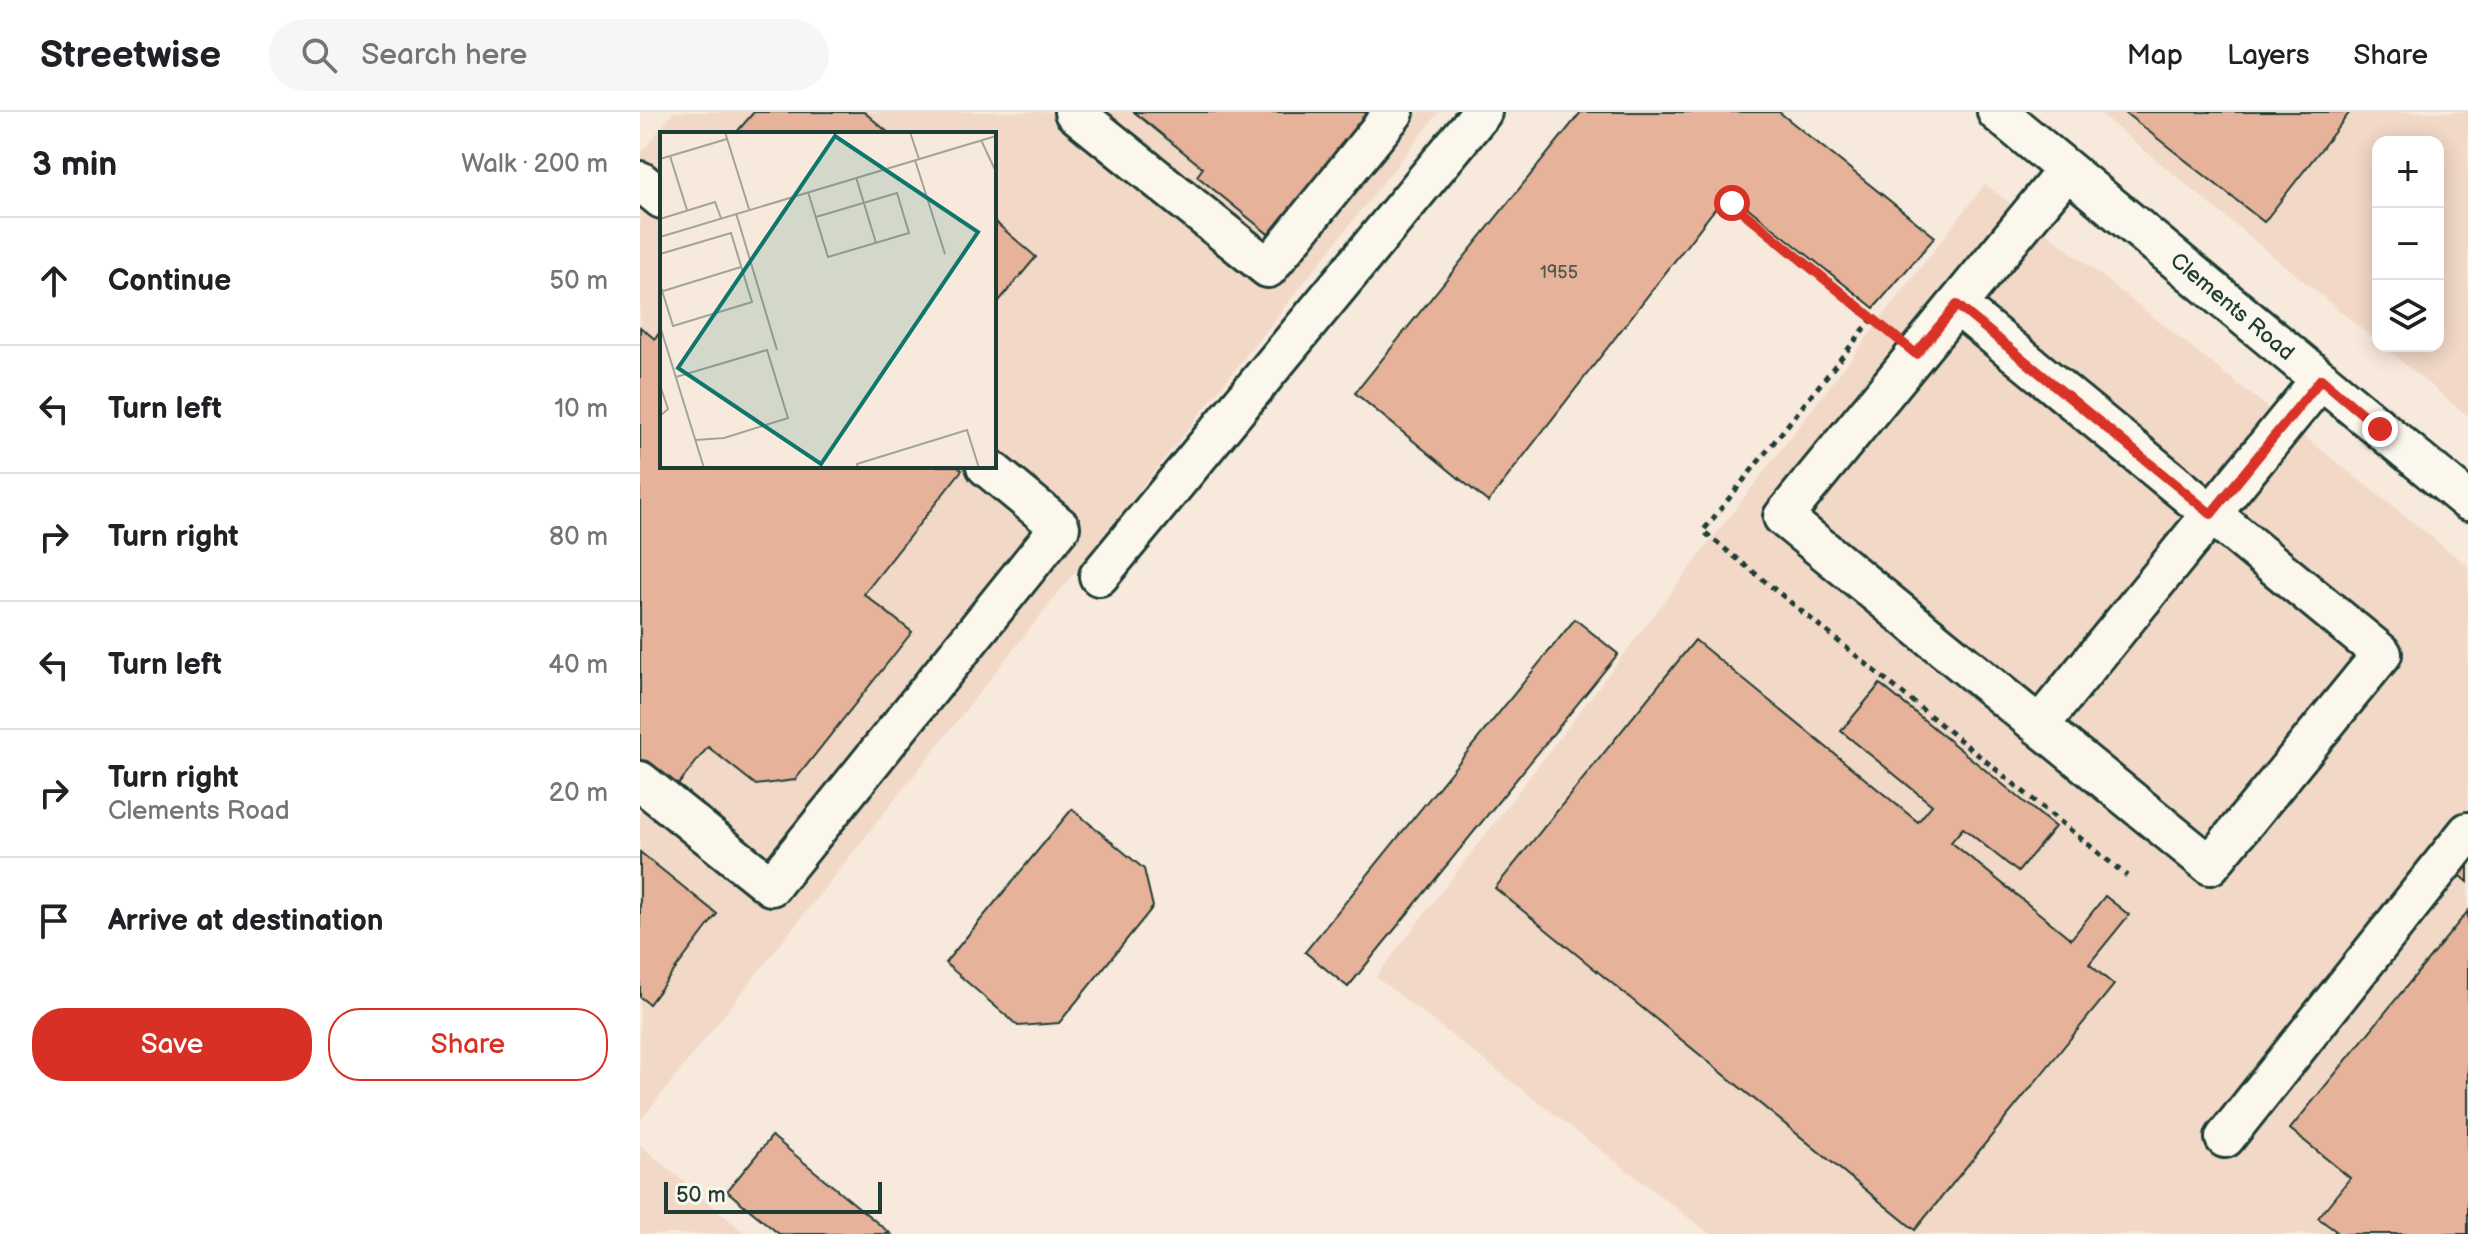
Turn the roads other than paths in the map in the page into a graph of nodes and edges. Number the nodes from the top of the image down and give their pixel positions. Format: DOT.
graph roads {
  1 [pos="1074,112"];
  2 [pos="1394,112"];
  3 [pos="1482,112"];
  4 [pos="1997,112"];
  5 [pos="2067,170"];
  6 [pos="640,181"];
  7 [pos="660,197"];
  8 [pos="1957,305"];
  9 [pos="2321,379"];
  10 [pos="988,468"];
  11 [pos="2468,501"];
  12 [pos="2211,514"];
  13 [pos="1099,576"];
  14 [pos="2039,726"];
  15 [pos="640,781"];
  16 [pos="2468,832"];
  17 [pos="2225,1138"];
  1 -- 2 [label="street"];
  3 -- 13 [label="street"];
  4 -- 5 [label="street, Clements Road"];
  5 -- 8 [label="street"];
  5 -- 9 [label="street, Clements Road"];
  6 -- 7 [label="street"];
  8 -- 12 [label="street"];
  8 -- 14 [label="street"];
  9 -- 11 [label="street, Clements Road"];
  9 -- 12 [label="street"];
  10 -- 15 [label="street"];
  12 -- 14 [label="street"];
  12 -- 14 [label="street"];
  16 -- 17 [label="street"];
}
